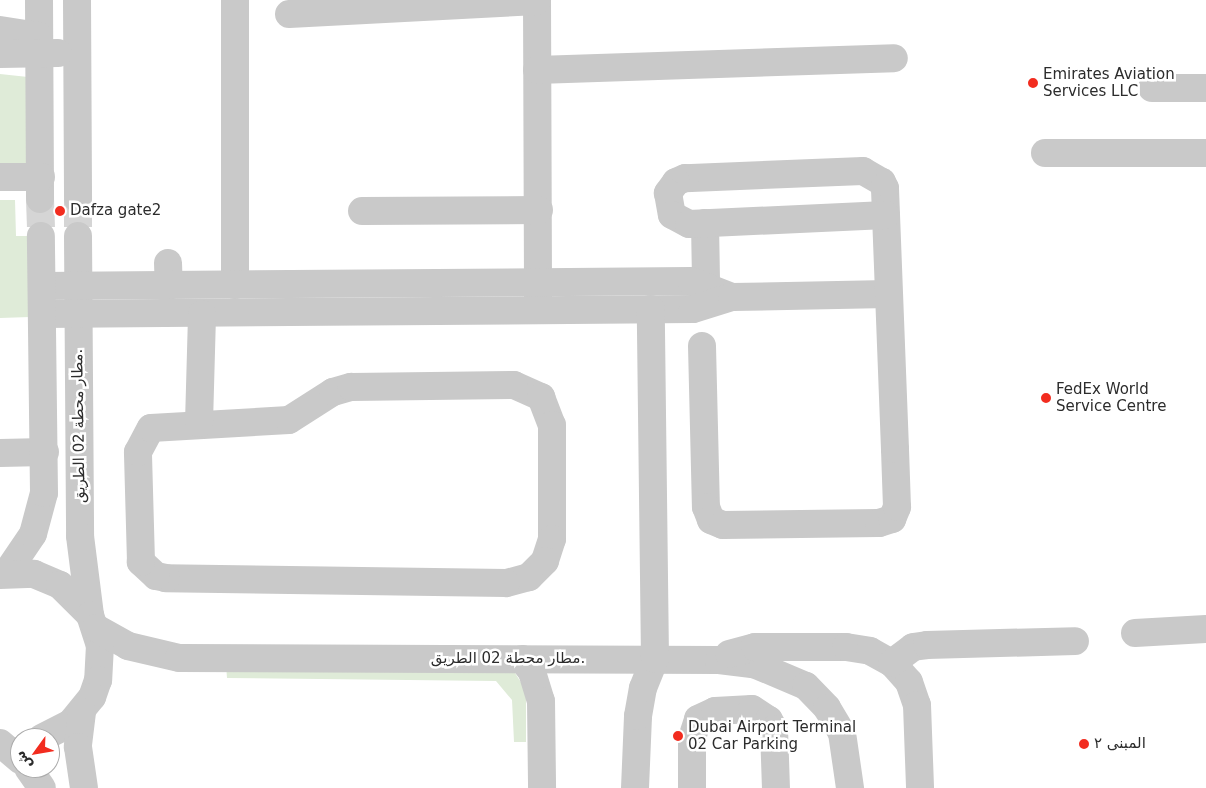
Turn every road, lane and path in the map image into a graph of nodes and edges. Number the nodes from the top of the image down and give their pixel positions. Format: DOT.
graph roads {
  1 [pos="39,0"];
  2 [pos="76,0"];
  3 [pos="235,0"];
  4 [pos="536,1"];
  5 [pos="289,14"];
  6 [pos="0,30"];
  7 [pos="39,45"];
  8 [pos="77,53"];
  9 [pos="0,54"];
  10 [pos="894,58"];
  11 [pos="537,70"];
  12 [pos="1152,88"];
  13 [pos="1206,88"];
  14 [pos="1045,153"];
  15 [pos="1206,153"];
  16 [pos="0,177"];
  17 [pos="78,199"];
  18 [pos="539,210"];
  19 [pos="362,211"];
  20 [pos="886,215"];
  21 [pos="705,223"];
  22 [pos="41,236"];
  23 [pos="78,236"];
  24 [pos="538,282"];
  25 [pos="706,284"];
  26 [pos="235,285"];
  27 [pos="42,286"];
  28 [pos="78,286"];
  29 [pos="888,294"];
  30 [pos="732,297"];
  31 [pos="651,309"];
  32 [pos="538,310"];
  33 [pos="42,314"];
  34 [pos="78,314"];
  35 [pos="202,314"];
  36 [pos="702,346"];
  37 [pos="199,423"];
  38 [pos="45,452"];
  39 [pos="0,453"];
  40 [pos="3,574"];
  41 [pos="93,621"];
  42 [pos="1206,629"];
  43 [pos="1135,633"];
  44 [pos="1075,641"];
  45 [pos="655,659"];
  46 [pos="522,660"];
  47 [pos="719,660"];
  48 [pos="892,663"];
  49 [pos="82,712"];
  50 [pos="57,728"];
  51 [pos="0,741"];
  52 [pos="10,750"];
  53 [pos="84,788"];
  54 [pos="542,788"];
  55 [pos="635,788"];
  56 [pos="692,788"];
  57 [pos="776,788"];
  58 [pos="850,788"];
  59 [pos="920,788"];
  1 -- 7 [label="street"];
  2 -- 8 [label="street"];
  3 -- 26 [label="street"];
  4 -- 5 [label="street"];
  4 -- 11 [label="street"];
  6 -- 7 [label="street"];
  7 -- 8 [label="street"];
  7 -- 9 [label="street"];
  7 -- 16 [label="street"];
  8 -- 17 [label="street"];
  10 -- 11 [label="street"];
  11 -- 18 [label="street"];
  12 -- 13 [label="street"];
  14 -- 15 [label="street"];
  18 -- 19 [label="street"];
  18 -- 24 [label="street"];
  20 -- 21 [label="street"];
  20 -- 21 [label="street"];
  20 -- 29 [label="street"];
  21 -- 25 [label="street"];
  22 -- 27 [label="street"];
  23 -- 28 [label="street, مطار محطة 02 الطريق."];
  24 -- 25 [label="street"];
  24 -- 26 [label="street"];
  24 -- 32 [label="street"];
  25 -- 30 [label="street"];
  26 -- 28 [label="street"];
  27 -- 28 [label="street"];
  27 -- 33 [label="street"];
  28 -- 34 [label="street, مطار محطة 02 الطريق."];
  29 -- 30 [label="street"];
  29 -- 36 [label="street"];
  30 -- 31 [label="street"];
  31 -- 32 [label="street"];
  31 -- 45 [label="street"];
  32 -- 35 [label="street"];
  33 -- 34 [label="street"];
  33 -- 38 [label="street"];
  34 -- 35 [label="street"];
  34 -- 41 [label="street, مطار محطة 02 الطريق."];
  35 -- 37 [label="street"];
  37 -- 37 [label="street"];
  38 -- 39 [label="street"];
  38 -- 40 [label="street"];
  40 -- 41 [label="street"];
  41 -- 46 [label="street, مطار محطة 02 الطريق."];
  41 -- 49 [label="street"];
  42 -- 43 [label="street"];
  44 -- 48 [label="street"];
  45 -- 46 [label="street, مطار محطة 02 الطريق."];
  45 -- 47 [label="street, مطار محطة 02 الطريق."];
  45 -- 55 [label="street"];
  46 -- 54 [label="street"];
  47 -- 48 [label="street"];
  47 -- 58 [label="street, مطار محطة 02 الطريق."];
  48 -- 59 [label="street"];
  49 -- 50 [label="street"];
  49 -- 53 [label="street"];
  51 -- 52 [label="street"];
  56 -- 57 [label="street"];
}
